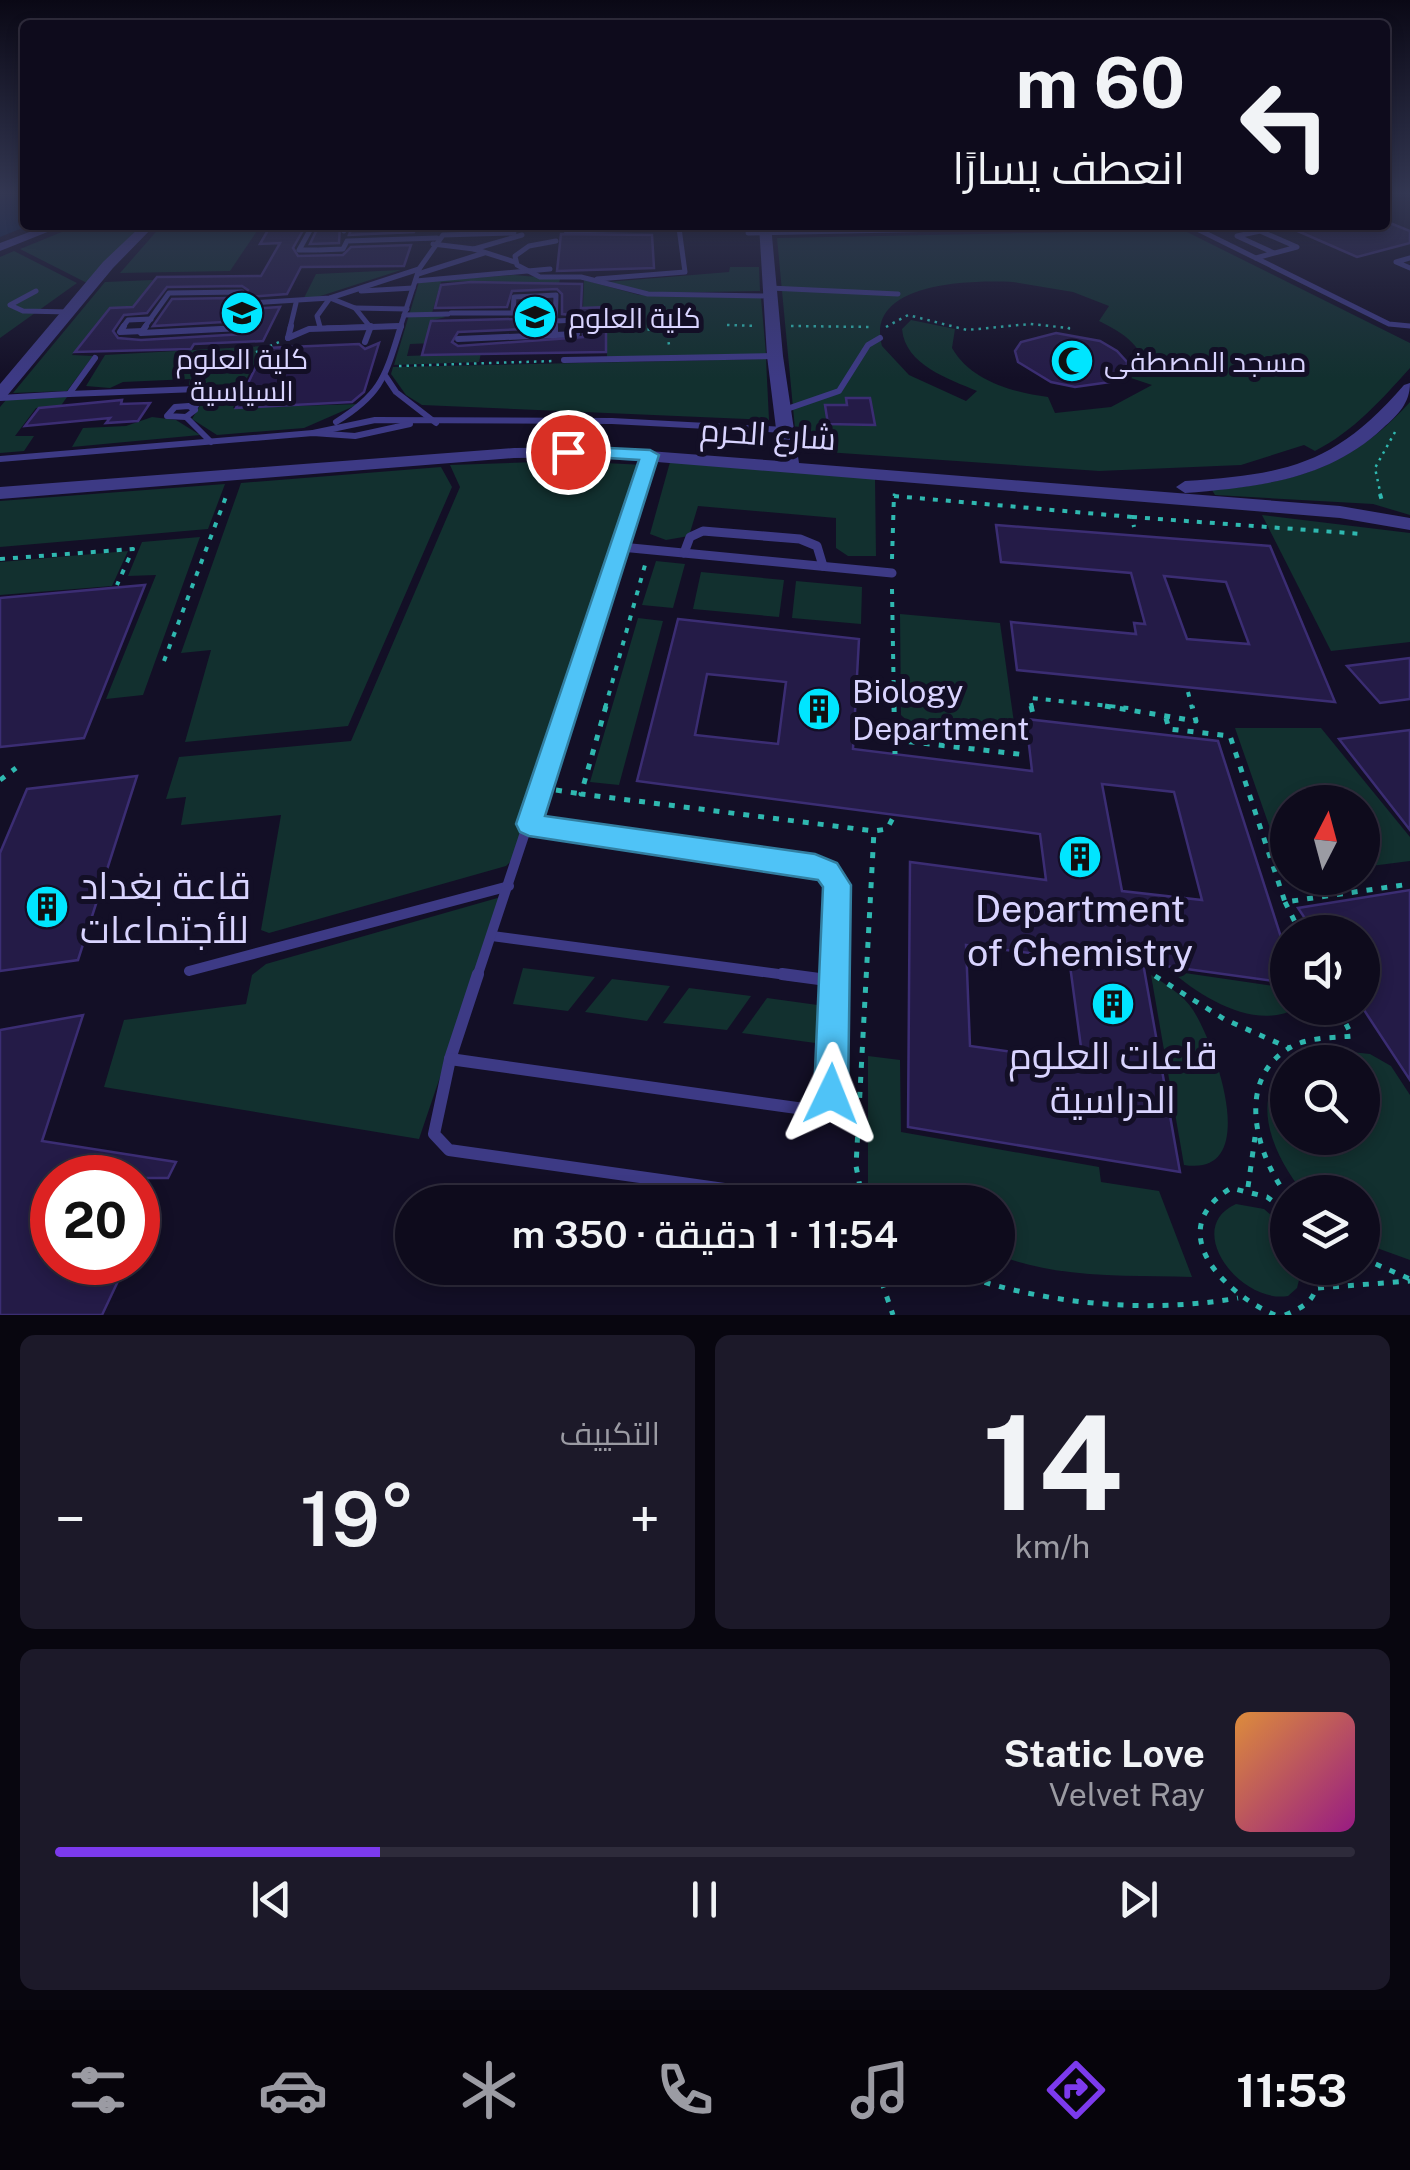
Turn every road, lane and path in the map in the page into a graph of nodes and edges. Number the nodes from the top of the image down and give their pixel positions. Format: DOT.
graph roads {
  1 [pos="120,256"];
  2 [pos="428,256"];
  3 [pos="475,256"];
  4 [pos="496,256"];
  5 [pos="518,256"];
  6 [pos="683,256"];
  7 [pos="767,256"];
  8 [pos="1253,256"];
  9 [pos="1262,256"];
  10 [pos="1256,258"];
  11 [pos="1410,258"];
  12 [pos="515,262"];
  13 [pos="1410,268"];
  14 [pos="550,269"];
  15 [pos="529,272"];
  16 [pos="416,278"];
  17 [pos="591,279"];
  18 [pos="36,291"];
  19 [pos="348,292"];
  20 [pos="770,292"];
  21 [pos="898,294"];
  22 [pos="662,295"];
  23 [pos="330,298"];
  24 [pos="296,303"];
  25 [pos="11,307"];
  26 [pos="356,308"];
  27 [pos="0,310"];
  28 [pos="69,312"];
  29 [pos="406,312"];
  30 [pos="449,314"];
  31 [pos="151,319"];
  32 [pos="556,321"];
  33 [pos="726,325"];
  34 [pos="401,326"];
  35 [pos="746,326"];
  36 [pos="774,326"];
  37 [pos="1410,326"];
  38 [pos="372,327"];
  39 [pos="241,328"];
  40 [pos="320,328"];
  41 [pos="667,329"];
  42 [pos="625,330"];
  43 [pos="142,331"];
  44 [pos="1067,334"];
  45 [pos="555,335"];
  46 [pos="288,338"];
  47 [pos="880,338"];
  48 [pos="458,339"];
  49 [pos="365,342"];
  50 [pos="775,356"];
  51 [pos="95,358"];
  52 [pos="670,358"];
  53 [pos="564,360"];
  54 [pos="386,370"];
  55 [pos="189,381"];
  56 [pos="1410,388"];
  57 [pos="236,392"];
  58 [pos="0,394"];
  59 [pos="70,394"];
  60 [pos="202,394"];
  61 [pos="194,408"];
  62 [pos="784,410"];
  63 [pos="186,417"];
  64 [pos="436,423"];
  65 [pos="413,424"];
  66 [pos="1398,429"];
  67 [pos="788,430"];
  68 [pos="302,434"];
  69 [pos="313,434"];
  70 [pos="211,442"];
  71 [pos="650,455"];
  72 [pos="0,459"];
  73 [pos="790,466"];
  74 [pos="234,474"];
  75 [pos="894,474"];
  76 [pos="1077,490"];
  77 [pos="0,493"];
  78 [pos="894,496"];
  79 [pos="1385,504"];
  80 [pos="1132,517"];
  81 [pos="1410,524"];
  82 [pos="1134,527"];
  83 [pos="1370,534"];
  84 [pos="621,548"];
  85 [pos="684,553"];
  86 [pos="0,559"];
  87 [pos="664,566"];
  88 [pos="823,566"];
  89 [pos="892,573"];
  90 [pos="117,585"];
  91 [pos="164,661"];
  92 [pos="1188,692"];
  93 [pos="1033,714"];
  94 [pos="1166,718"];
  95 [pos="894,740"];
  96 [pos="895,754"];
  97 [pos="1027,755"];
  98 [pos="16,768"];
  99 [pos="0,780"];
  100 [pos="543,788"];
  101 [pos="580,794"];
  102 [pos="896,814"];
  103 [pos="529,824"];
  104 [pos="874,831"];
  105 [pos="1410,884"];
  106 [pos="508,886"];
  107 [pos="1284,902"];
  108 [pos="1291,915"];
  109 [pos="492,936"];
  110 [pos="189,971"];
  111 [pos="1155,976"];
  112 [pos="834,981"];
  113 [pos="1346,1025"];
  114 [pos="1282,1045"];
  115 [pos="1305,1045"];
  116 [pos="450,1059"];
  117 [pos="1270,1067"];
  118 [pos="1255,1137"];
  119 [pos="1276,1175"];
  120 [pos="697,1185"];
  121 [pos="860,1185"];
  122 [pos="1248,1189"];
  123 [pos="1270,1202"];
  124 [pos="1380,1266"];
  125 [pos="1410,1280"];
  126 [pos="883,1285"];
  127 [pos="993,1285"];
  128 [pos="1318,1288"];
  129 [pos="1238,1298"];
  130 [pos="893,1315"];
  131 [pos="1275,1315"];
  132 [pos="1285,1315"];
  1 -- 28 [label="street"];
  2 -- 16 [label="lane"];
  3 -- 16 [label="lane"];
  4 -- 12 [label="lane"];
  5 -- 12 [label="lane"];
  6 -- 17 [label="lane"];
  7 -- 20 [label="street"];
  8 -- 10 [label="lane"];
  9 -- 10 [label="lane"];
  10 -- 37 [label="lane"];
  11 -- 13 [label="lane"];
  12 -- 15 [label="lane"];
  14 -- 15 [label="lane"];
  15 -- 16 [label="lane"];
  15 -- 17 [label="lane"];
  16 -- 19 [label="lane"];
  16 -- 19 [label="lane"];
  16 -- 29 [label="lane"];
  17 -- 22 [label="lane"];
  18 -- 25 [label="lane"];
  19 -- 23 [label="lane"];
  20 -- 21 [label="lane"];
  20 -- 22 [label="lane"];
  20 -- 36 [label="street"];
  22 -- 41 [label="path"];
  23 -- 24 [label="lane"];
  23 -- 26 [label="lane"];
  23 -- 40 [label="lane"];
  24 -- 31 [label="lane"];
  24 -- 46 [label="lane"];
  25 -- 27 [label="lane"];
  25 -- 28 [label="lane"];
  26 -- 29 [label="lane"];
  26 -- 38 [label="lane"];
  28 -- 58 [label="street"];
  29 -- 30 [label="lane"];
  29 -- 34 [label="lane"];
  30 -- 32 [label="lane"];
  31 -- 43 [label="lane"];
  31 -- 43 [label="lane"];
  32 -- 45 [label="lane"];
  32 -- 45 [label="lane"];
  33 -- 35 [label="path"];
  34 -- 38 [label="lane"];
  34 -- 54 [label="lane"];
  36 -- 44 [label="path"];
  36 -- 50 [label="street"];
  38 -- 40 [label="lane"];
  38 -- 49 [label="lane"];
  39 -- 43 [label="lane"];
  40 -- 46 [label="lane"];
  41 -- 42 [label="path"];
  41 -- 52 [label="path"];
  45 -- 48 [label="lane"];
  46 -- 55 [label="path"];
  47 -- 62 [label="lane"];
  50 -- 52 [label="lane"];
  50 -- 62 [label="street"];
  51 -- 59 [label="lane"];
  52 -- 53 [label="lane"];
  53 -- 54 [label="path"];
  54 -- 64 [label="lane"];
  54 -- 68 [label="lane"];
  56 -- 76 [label="street"];
  57 -- 60 [label="lane"];
  58 -- 59 [label="lane"];
  59 -- 60 [label="lane"];
  60 -- 61 [label="lane"];
  61 -- 63 [label="lane"];
  61 -- 63 [label="lane"];
  62 -- 67 [label="street"];
  63 -- 70 [label="lane"];
  64 -- 65 [label="lane"];
  64 -- 67 [label="lane"];
  65 -- 69 [label="lane"];
  65 -- 69 [label="lane"];
  66 -- 79 [label="path"];
  67 -- 73 [label="street"];
  68 -- 69 [label="lane"];
  68 -- 70 [label="lane"];
  70 -- 72 [label="lane"];
  71 -- 73 [label="street, شارع الحرم"];
  71 -- 74 [label="street, شارع الحرم"];
  71 -- 84 [label="lane"];
  73 -- 75 [label="street, شارع الحرم"];
  74 -- 77 [label="street, شارع الحرم"];
  74 -- 91 [label="path"];
  75 -- 76 [label="street, شارع الحرم"];
  75 -- 78 [label="path"];
  76 -- 81 [label="street, شارع الحرم"];
  78 -- 80 [label="path"];
  78 -- 89 [label="path"];
  80 -- 82 [label="path"];
  80 -- 83 [label="path"];
  84 -- 85 [label="lane"];
  84 -- 100 [label="lane"];
  85 -- 88 [label="lane"];
  85 -- 88 [label="lane"];
  86 -- 90 [label="path"];
  87 -- 101 [label="path"];
  88 -- 89 [label="lane"];
  89 -- 95 [label="path"];
  92 -- 94 [label="path"];
  93 -- 94 [label="path"];
  94 -- 107 [label="path"];
  95 -- 96 [label="path"];
  95 -- 97 [label="path"];
  98 -- 99 [label="path"];
  100 -- 101 [label="path"];
  100 -- 103 [label="lane"];
  101 -- 104 [label="path"];
  102 -- 104 [label="path"];
  103 -- 106 [label="lane"];
  103 -- 112 [label="lane"];
  104 -- 121 [label="path"];
  105 -- 107 [label="path"];
  106 -- 109 [label="lane"];
  106 -- 110 [label="lane"];
  107 -- 108 [label="path"];
  109 -- 112 [label="lane"];
  109 -- 116 [label="lane"];
  111 -- 114 [label="path"];
  112 -- 116 [label="lane"];
  113 -- 115 [label="path"];
  116 -- 120 [label="lane"];
  117 -- 118 [label="path"];
  118 -- 119 [label="path"];
  118 -- 122 [label="path"];
  122 -- 123 [label="path"];
  122 -- 129 [label="path"];
  124 -- 125 [label="path"];
  125 -- 128 [label="path"];
  126 -- 130 [label="path"];
  127 -- 129 [label="path"];
  128 -- 132 [label="path"];
  129 -- 131 [label="path"];
}
